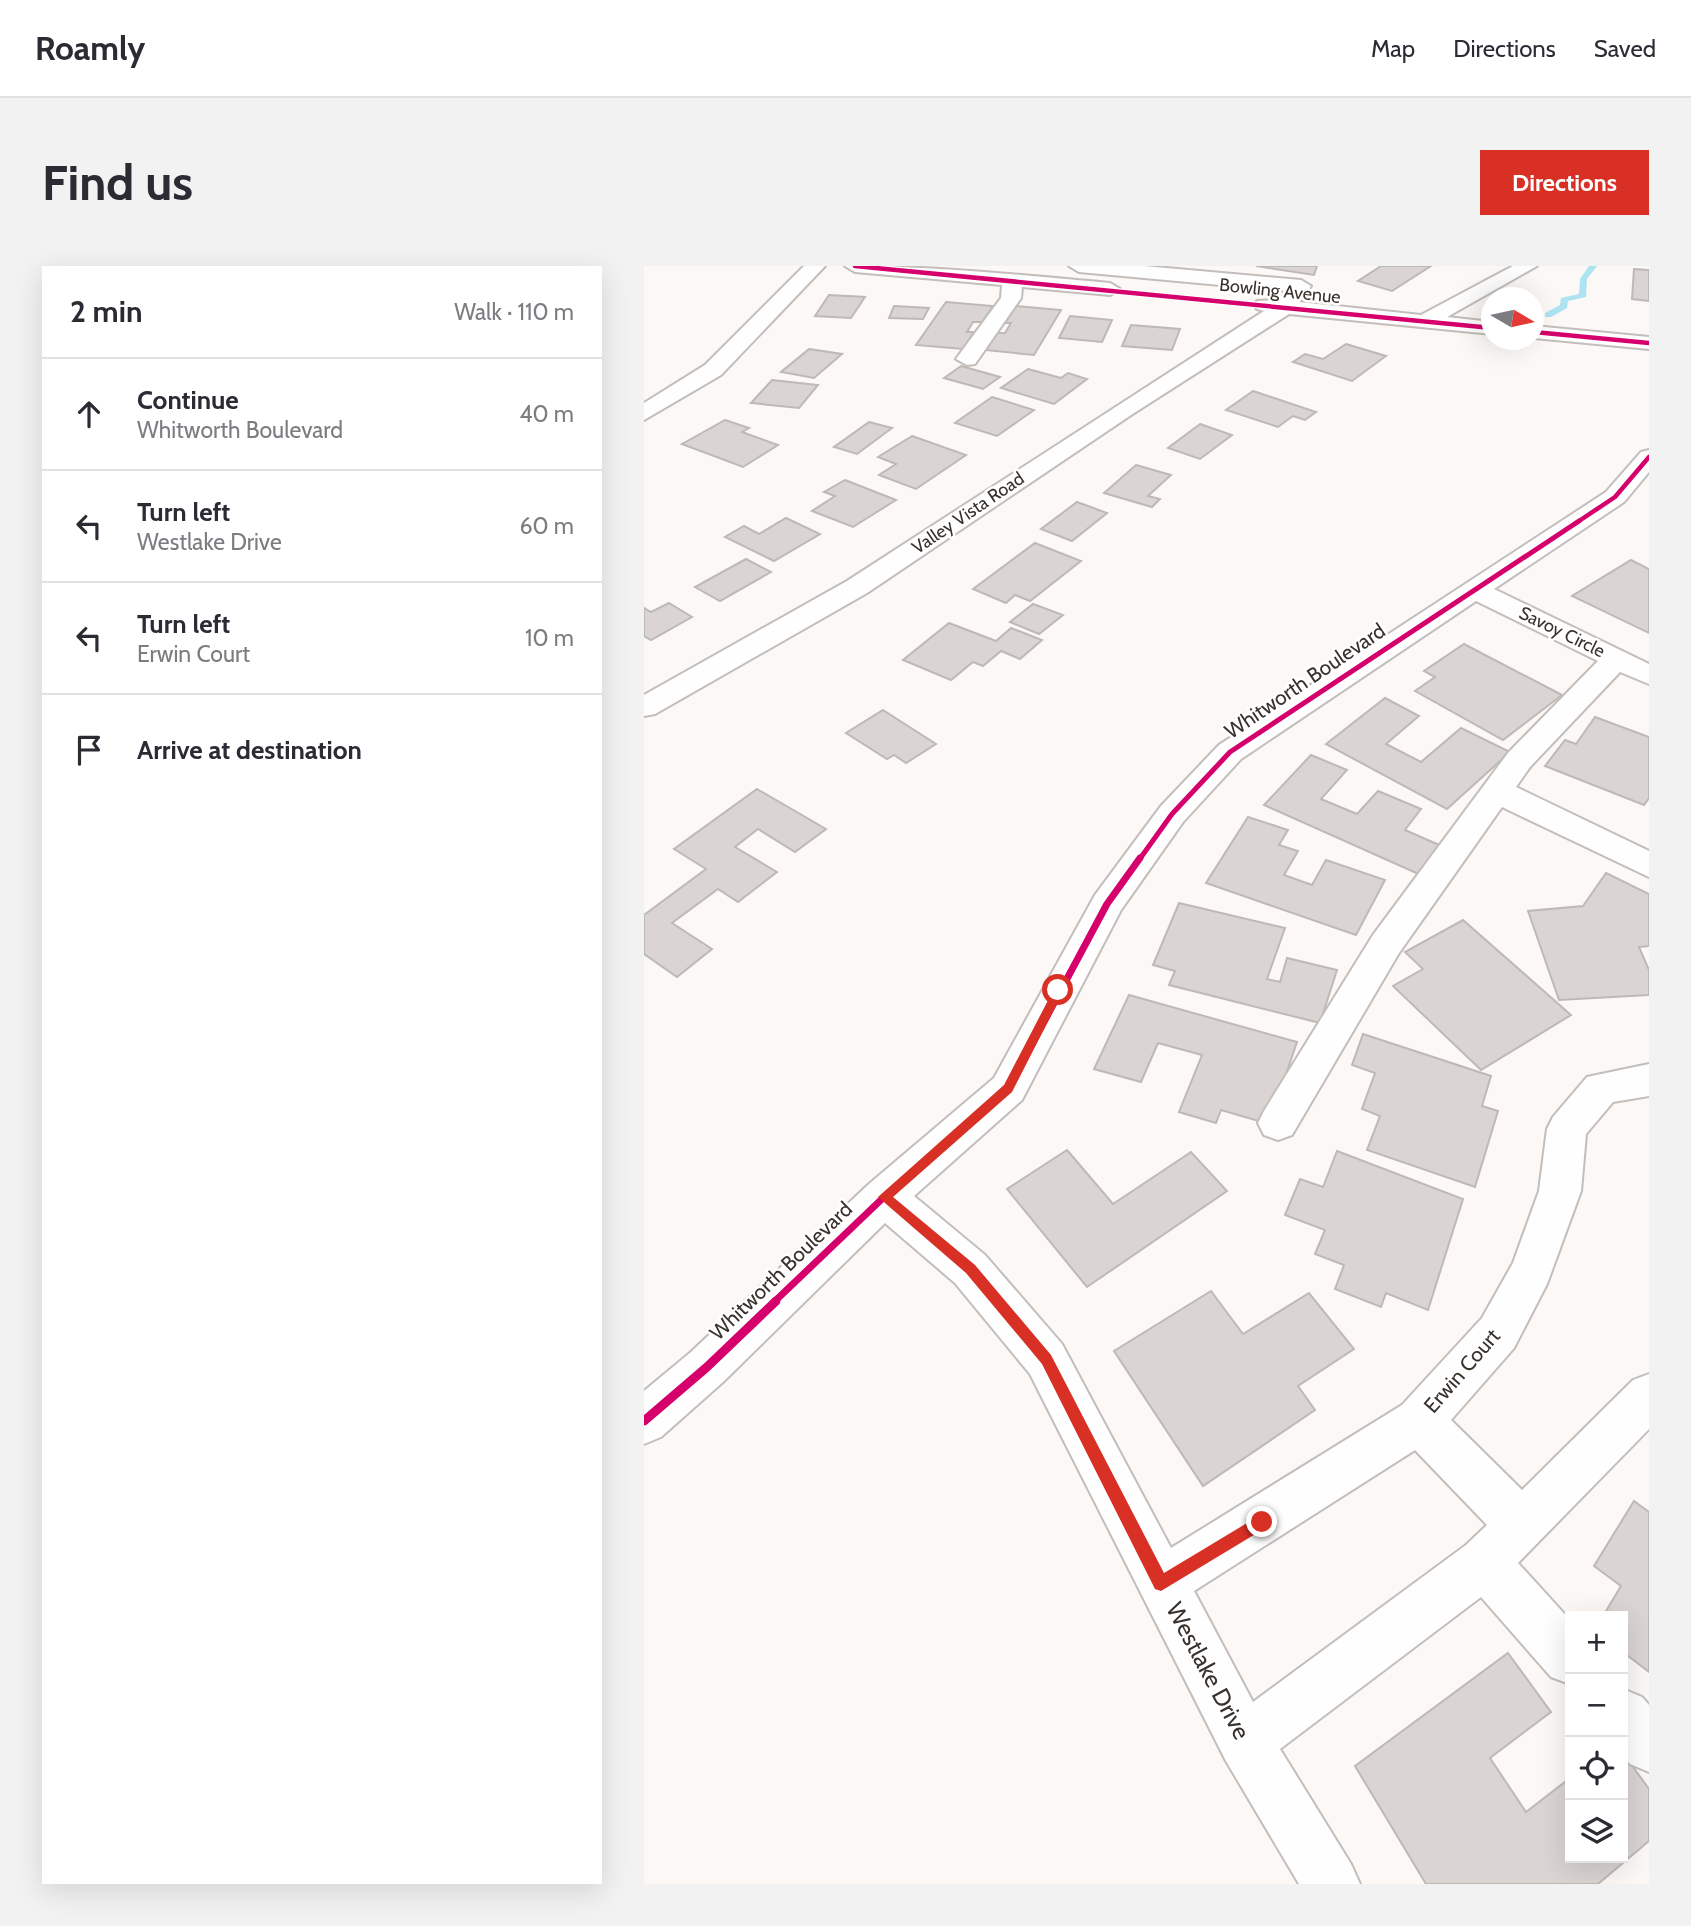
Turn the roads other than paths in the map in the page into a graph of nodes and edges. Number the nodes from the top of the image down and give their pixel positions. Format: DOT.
graph roads {
  1 [pos="815,266"];
  2 [pos="855,266"];
  3 [pos="1079,266"];
  4 [pos="1527,266"];
  5 [pos="1003,274"];
  6 [pos="1285,307"];
  7 [pos="1423,322"];
  8 [pos="1481,327"];
  9 [pos="1544,333"];
  10 [pos="1649,343"];
  11 [pos="967,359"];
  12 [pos="644,413"];
  13 [pos="1649,457"];
  14 [pos="1475,590"];
  15 [pos="1617,658"];
  16 [pos="1649,675"];
  17 [pos="644,707"];
  18 [pos="1497,791"];
  19 [pos="1649,865"];
  20 [pos="1649,1080"];
  21 [pos="1278,1123"];
  22 [pos="884,1197"];
  23 [pos="1649,1396"];
  24 [pos="644,1421"];
  25 [pos="1419,1421"];
  26 [pos="1522,1525"];
  27 [pos="1484,1563"];
  28 [pos="1161,1583"];
  29 [pos="1565,1652"];
  30 [pos="1628,1722"];
  31 [pos="1245,1742"];
  32 [pos="1649,1745"];
  33 [pos="1331,1884"];
  1 -- 12 [label="street"];
  2 -- 5 [label="street, Bowling Avenue"];
  3 -- 6 [label="street"];
  4 -- 7 [label="street"];
  5 -- 6 [label="street, Bowling Avenue"];
  5 -- 11 [label="street"];
  6 -- 7 [label="street, Bowling Avenue"];
  6 -- 17 [label="street, Valley Vista Road"];
  7 -- 8 [label="street, Bowling Avenue"];
  9 -- 10 [label="street"];
  13 -- 14 [label="street, Whitworth Boulevard"];
  14 -- 15 [label="street, Savoy Circle"];
  14 -- 22 [label="street, Whitworth Boulevard"];
  15 -- 16 [label="street, Savoy Circle"];
  15 -- 18 [label="street"];
  18 -- 19 [label="street"];
  18 -- 21 [label="street"];
  20 -- 25 [label="street, Erwin Court"];
  22 -- 24 [label="street, Whitworth Boulevard"];
  22 -- 28 [label="street, Westlake Drive"];
  23 -- 26 [label="street"];
  25 -- 26 [label="street"];
  25 -- 28 [label="street, Erwin Court"];
  26 -- 27 [label="street"];
  27 -- 29 [label="street"];
  27 -- 31 [label="street"];
  28 -- 31 [label="street, Westlake Drive"];
  30 -- 32 [label="street"];
  31 -- 33 [label="street, Westlake Drive"];
}
